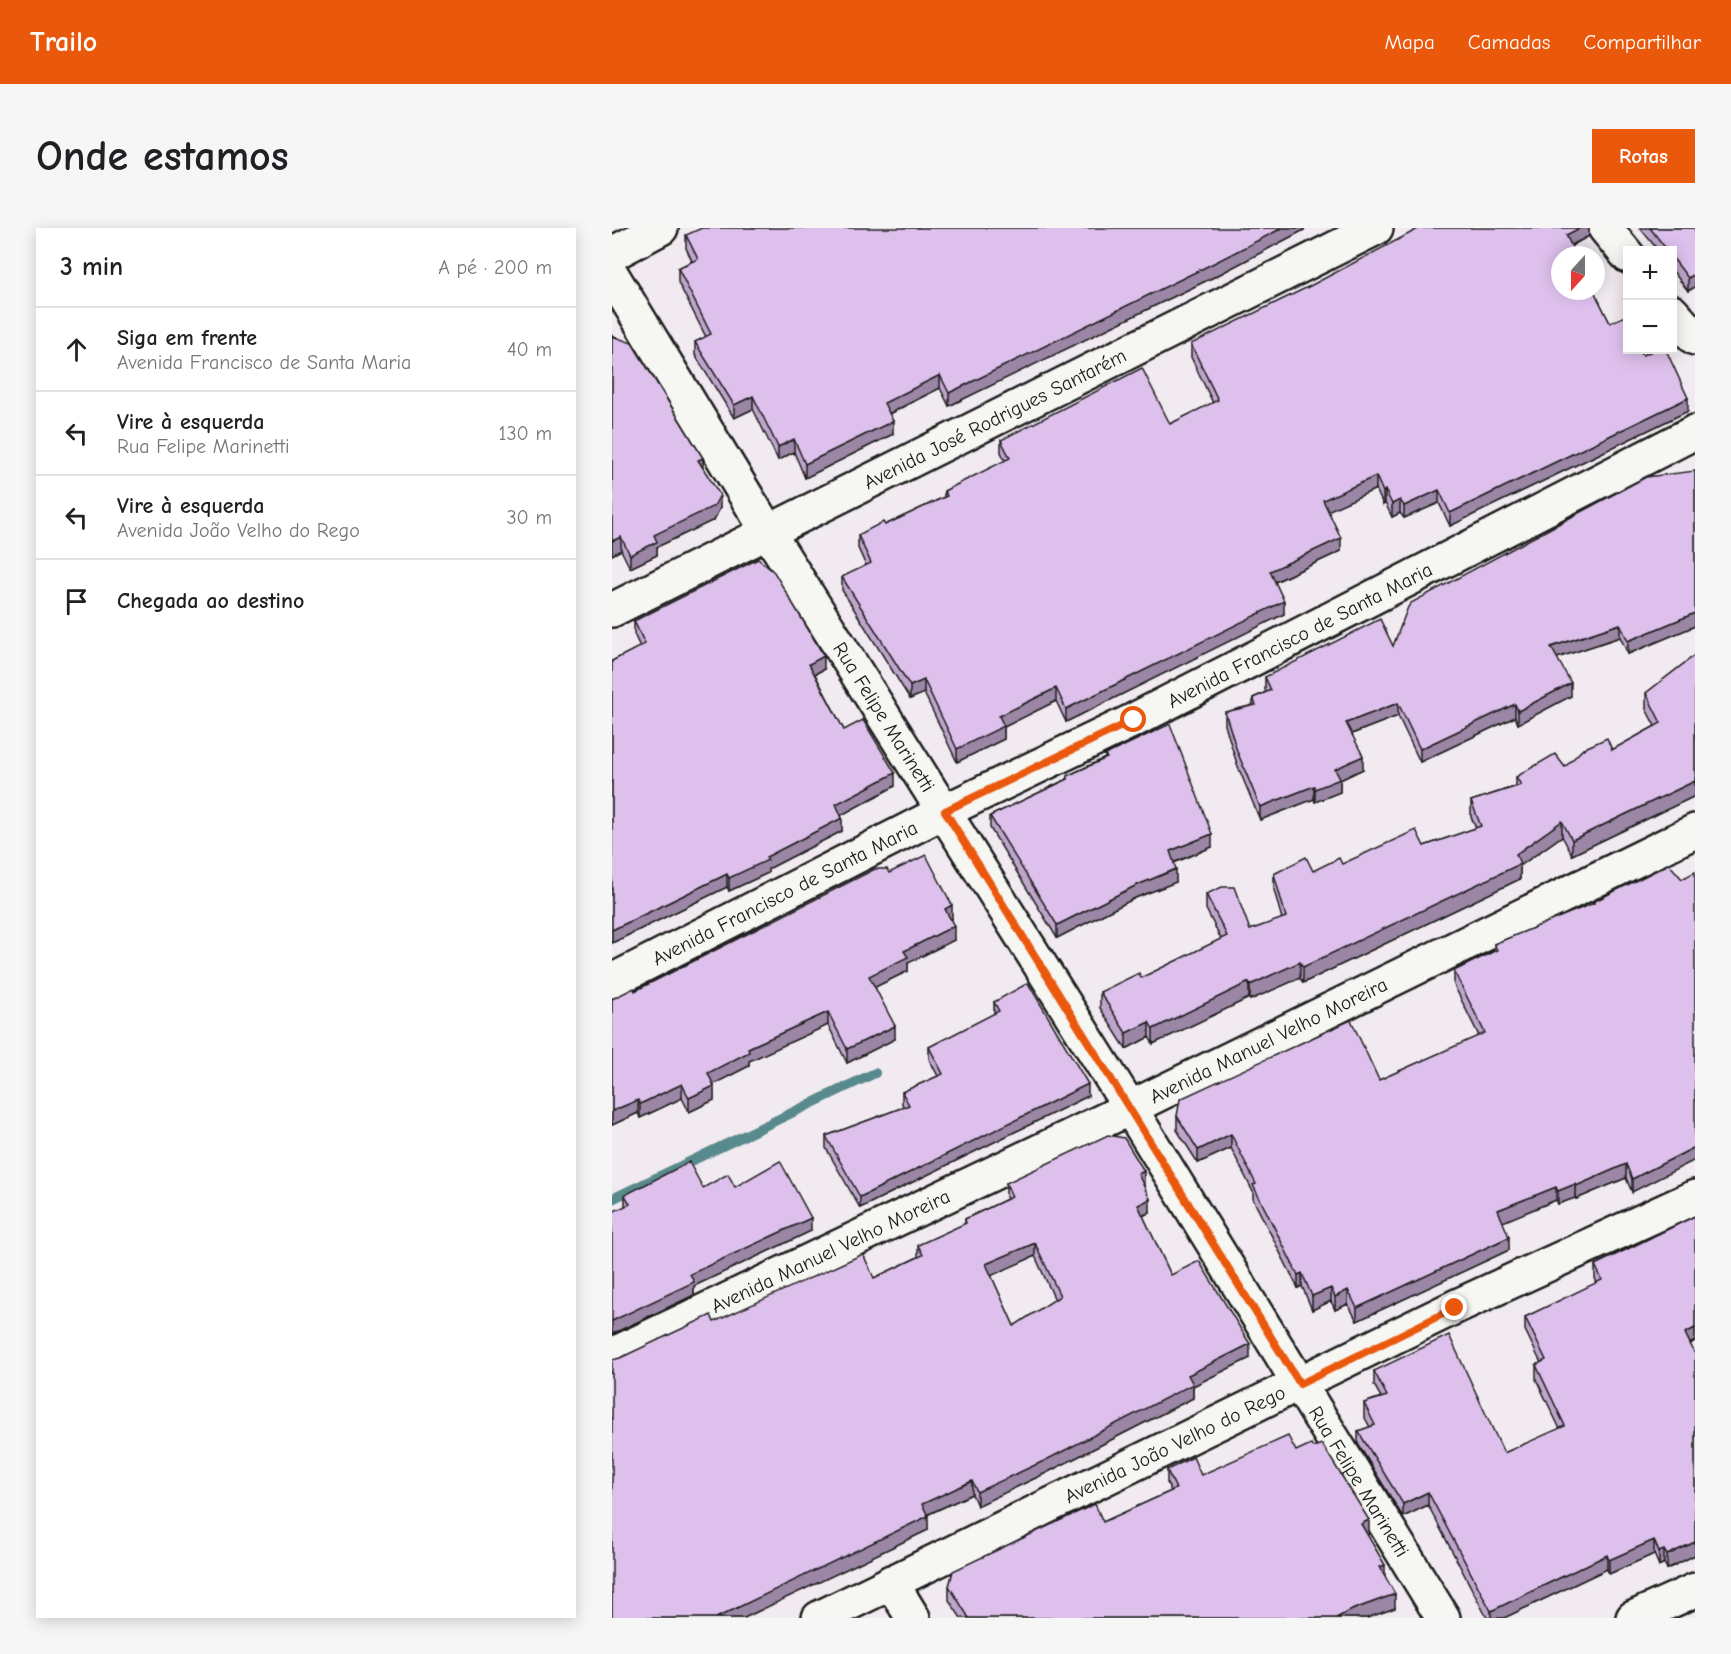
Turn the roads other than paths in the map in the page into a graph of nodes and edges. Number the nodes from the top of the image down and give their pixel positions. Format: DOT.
graph roads {
  1 [pos="661,228"];
  2 [pos="1376,228"];
  3 [pos="1605,228"];
  4 [pos="1623,250"];
  5 [pos="612,254"];
  6 [pos="612,275"];
  7 [pos="1677,318"];
  8 [pos="1695,338"];
  9 [pos="1695,432"];
  10 [pos="768,532"];
  11 [pos="612,610"];
  12 [pos="945,811"];
  13 [pos="1695,831"];
  14 [pos="612,981"];
  15 [pos="1130,1107"];
  16 [pos="1695,1197"];
  17 [pos="612,1354"];
  18 [pos="1300,1384"];
  19 [pos="891,1582"];
  20 [pos="1695,1590"];
  21 [pos="819,1618"];
  22 [pos="913,1618"];
  23 [pos="1443,1618"];
  24 [pos="1634,1618"];
  1 -- 5 [label="street"];
  2 -- 10 [label="street, Avenida José Rodrigues Santarém"];
  3 -- 4 [label="street"];
  6 -- 10 [label="street, Rua Felipe Marinetti"];
  7 -- 8 [label="street"];
  9 -- 12 [label="street, Avenida Francisco de Santa Maria"];
  10 -- 11 [label="street, Avenida José Rodrigues Santarém"];
  10 -- 12 [label="street, Rua Felipe Marinetti"];
  12 -- 14 [label="street, Avenida Francisco de Santa Maria"];
  12 -- 15 [label="street, Rua Felipe Marinetti"];
  13 -- 15 [label="street, Avenida Manuel Velho Moreira"];
  15 -- 17 [label="street, Avenida Manuel Velho Moreira"];
  15 -- 18 [label="street, Rua Felipe Marinetti"];
  16 -- 18 [label="street, Avenida João Velho do Rego"];
  18 -- 19 [label="street, Avenida João Velho do Rego"];
  18 -- 23 [label="street, Rua Felipe Marinetti"];
  19 -- 21 [label="street, Avenida João Velho do Rego"];
  19 -- 22 [label="street"];
  20 -- 24 [label="street"];
}
